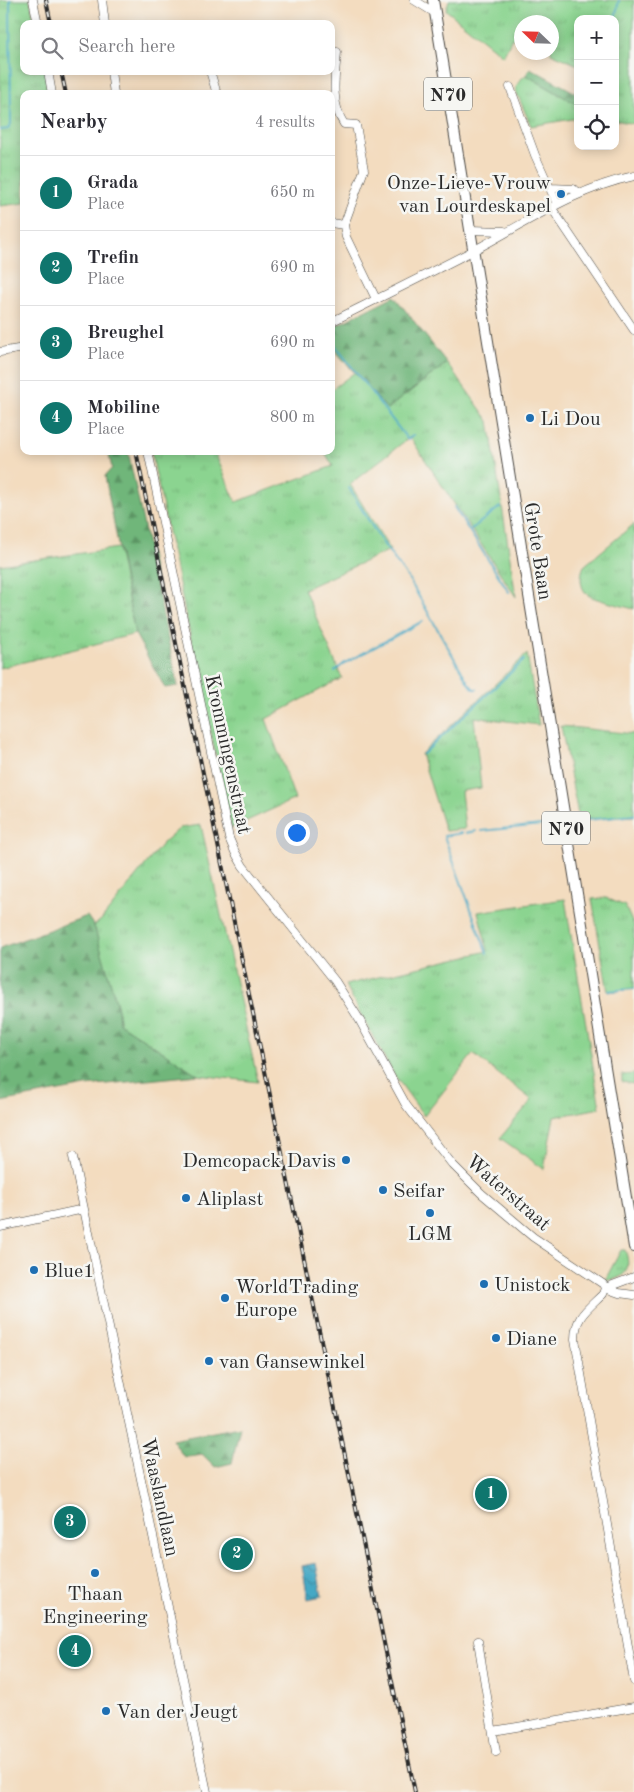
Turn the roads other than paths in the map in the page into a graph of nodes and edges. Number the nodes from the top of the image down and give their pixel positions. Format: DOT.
graph roads {
  1 [pos="33,0"];
  2 [pos="102,0"];
  3 [pos="414,0"];
  4 [pos="433,0"];
  5 [pos="435,13"];
  6 [pos="37,20"];
  7 [pos="104,20"];
  8 [pos="335,52"];
  9 [pos="335,70"];
  10 [pos="49,75"];
  11 [pos="112,75"];
  12 [pos="211,75"];
  13 [pos="335,75"];
  14 [pos="510,87"];
  15 [pos="51,90"];
  16 [pos="113,90"];
  17 [pos="216,90"];
  18 [pos="335,90"];
  19 [pos="335,93"];
  20 [pos="634,176"];
  21 [pos="551,188"];
  22 [pos="581,193"];
  23 [pos="554,206"];
  24 [pos="335,224"];
  25 [pos="344,225"];
  26 [pos="470,230"];
  27 [pos="506,231"];
  28 [pos="473,249"];
  29 [pos="376,300"];
  30 [pos="335,320"];
  31 [pos="634,330"];
  32 [pos="20,349"];
  33 [pos="0,352"];
  34 [pos="149,455"];
  35 [pos="406,1105"];
  36 [pos="73,1157"];
  37 [pos="84,1209"];
  38 [pos="0,1227"];
  39 [pos="634,1247"];
  40 [pos="634,1277"];
  41 [pos="605,1288"];
  42 [pos="634,1295"];
  43 [pos="478,1641"];
  44 [pos="634,1682"];
  45 [pos="634,1707"];
  46 [pos="493,1731"];
  47 [pos="496,1752"];
  48 [pos="207,1792"];
  1 -- 6 [label="street"];
  2 -- 7 [label="street"];
  3 -- 5 [label="street"];
  4 -- 5 [label="main road, Grote Baan / N70"];
  5 -- 26 [label="main road, Grote Baan / N70"];
  8 -- 9 [label="street"];
  10 -- 15 [label="street"];
  11 -- 16 [label="street"];
  12 -- 17 [label="street"];
  13 -- 18 [label="street"];
  14 -- 21 [label="street"];
  19 -- 25 [label="street"];
  20 -- 22 [label="street"];
  21 -- 22 [label="street"];
  21 -- 23 [label="street"];
  22 -- 23 [label="street"];
  23 -- 27 [label="street"];
  23 -- 31 [label="street"];
  24 -- 25 [label="street"];
  25 -- 29 [label="street"];
  26 -- 27 [label="street"];
  26 -- 28 [label="main road, Grote Baan / N70"];
  27 -- 28 [label="street"];
  28 -- 29 [label="street"];
  28 -- 39 [label="main road, Grote Baan / N70"];
  29 -- 30 [label="street"];
  32 -- 33 [label="street"];
  34 -- 35 [label="street, Krommingenstraat"];
  35 -- 41 [label="street, Waterstraat"];
  36 -- 37 [label="street, Waaslandlaan"];
  37 -- 38 [label="street"];
  37 -- 48 [label="street, Waaslandlaan"];
  40 -- 41 [label="street"];
  41 -- 42 [label="street"];
  41 -- 44 [label="street"];
  43 -- 46 [label="street"];
  45 -- 46 [label="street"];
  46 -- 47 [label="street"];
}
